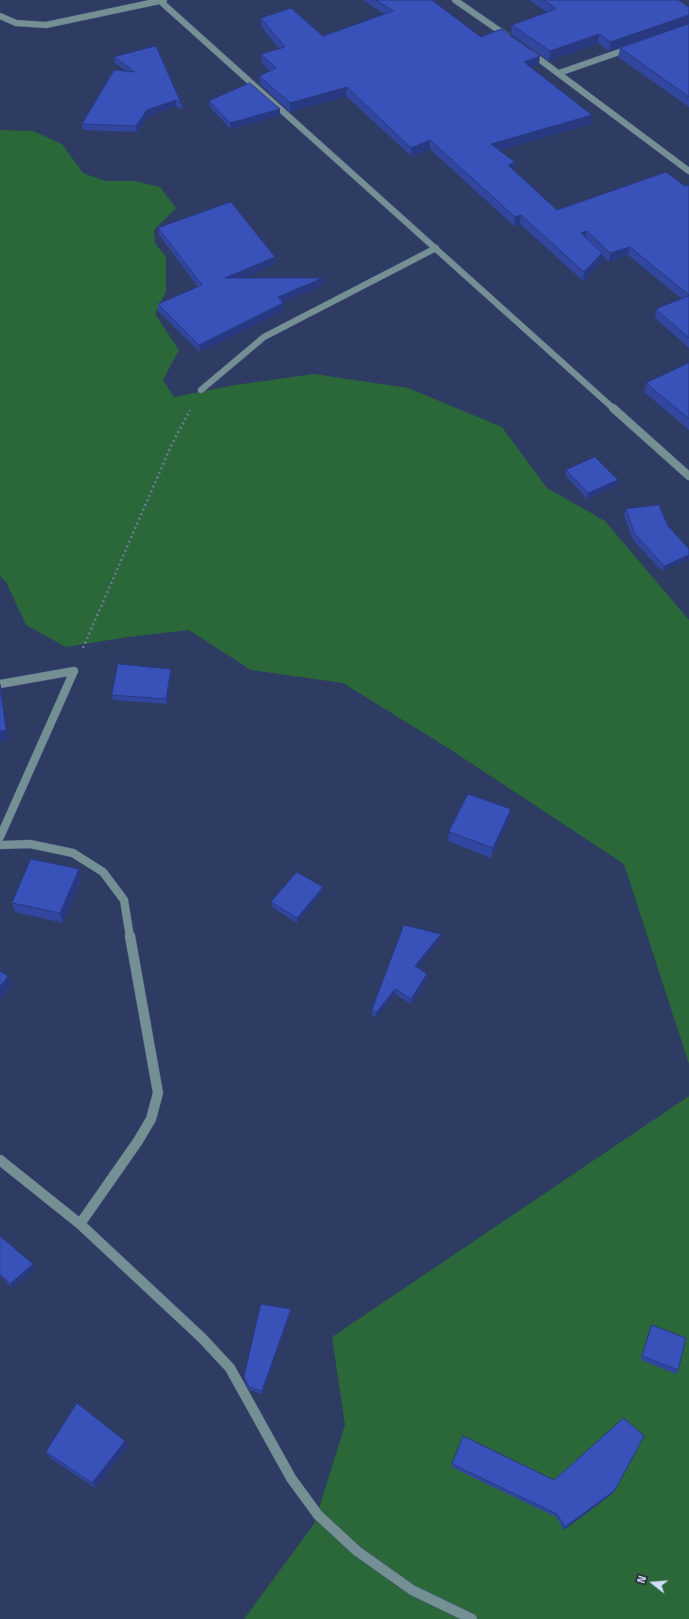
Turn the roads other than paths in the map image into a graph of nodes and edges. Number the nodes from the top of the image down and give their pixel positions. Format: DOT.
graph roads {
  1 [pos="162,0"];
  2 [pos="455,0"];
  3 [pos="0,16"];
  4 [pos="514,41"];
  5 [pos="631,48"];
  6 [pos="527,50"];
  7 [pos="559,73"];
  8 [pos="689,171"];
  9 [pos="436,248"];
  10 [pos="201,390"];
  11 [pos="689,476"];
  12 [pos="0,684"];
  13 [pos="0,837"];
  14 [pos="0,845"];
  15 [pos="0,1160"];
  16 [pos="80,1224"];
  17 [pos="472,1619"];
  1 -- 3 [label="street"];
  1 -- 9 [label="street"];
  2 -- 4 [label="street"];
  5 -- 7 [label="street"];
  6 -- 7 [label="street"];
  7 -- 8 [label="street"];
  9 -- 10 [label="street"];
  9 -- 11 [label="street"];
  12 -- 13 [label="street"];
  14 -- 16 [label="street"];
  15 -- 16 [label="street"];
  16 -- 17 [label="street"];
}
